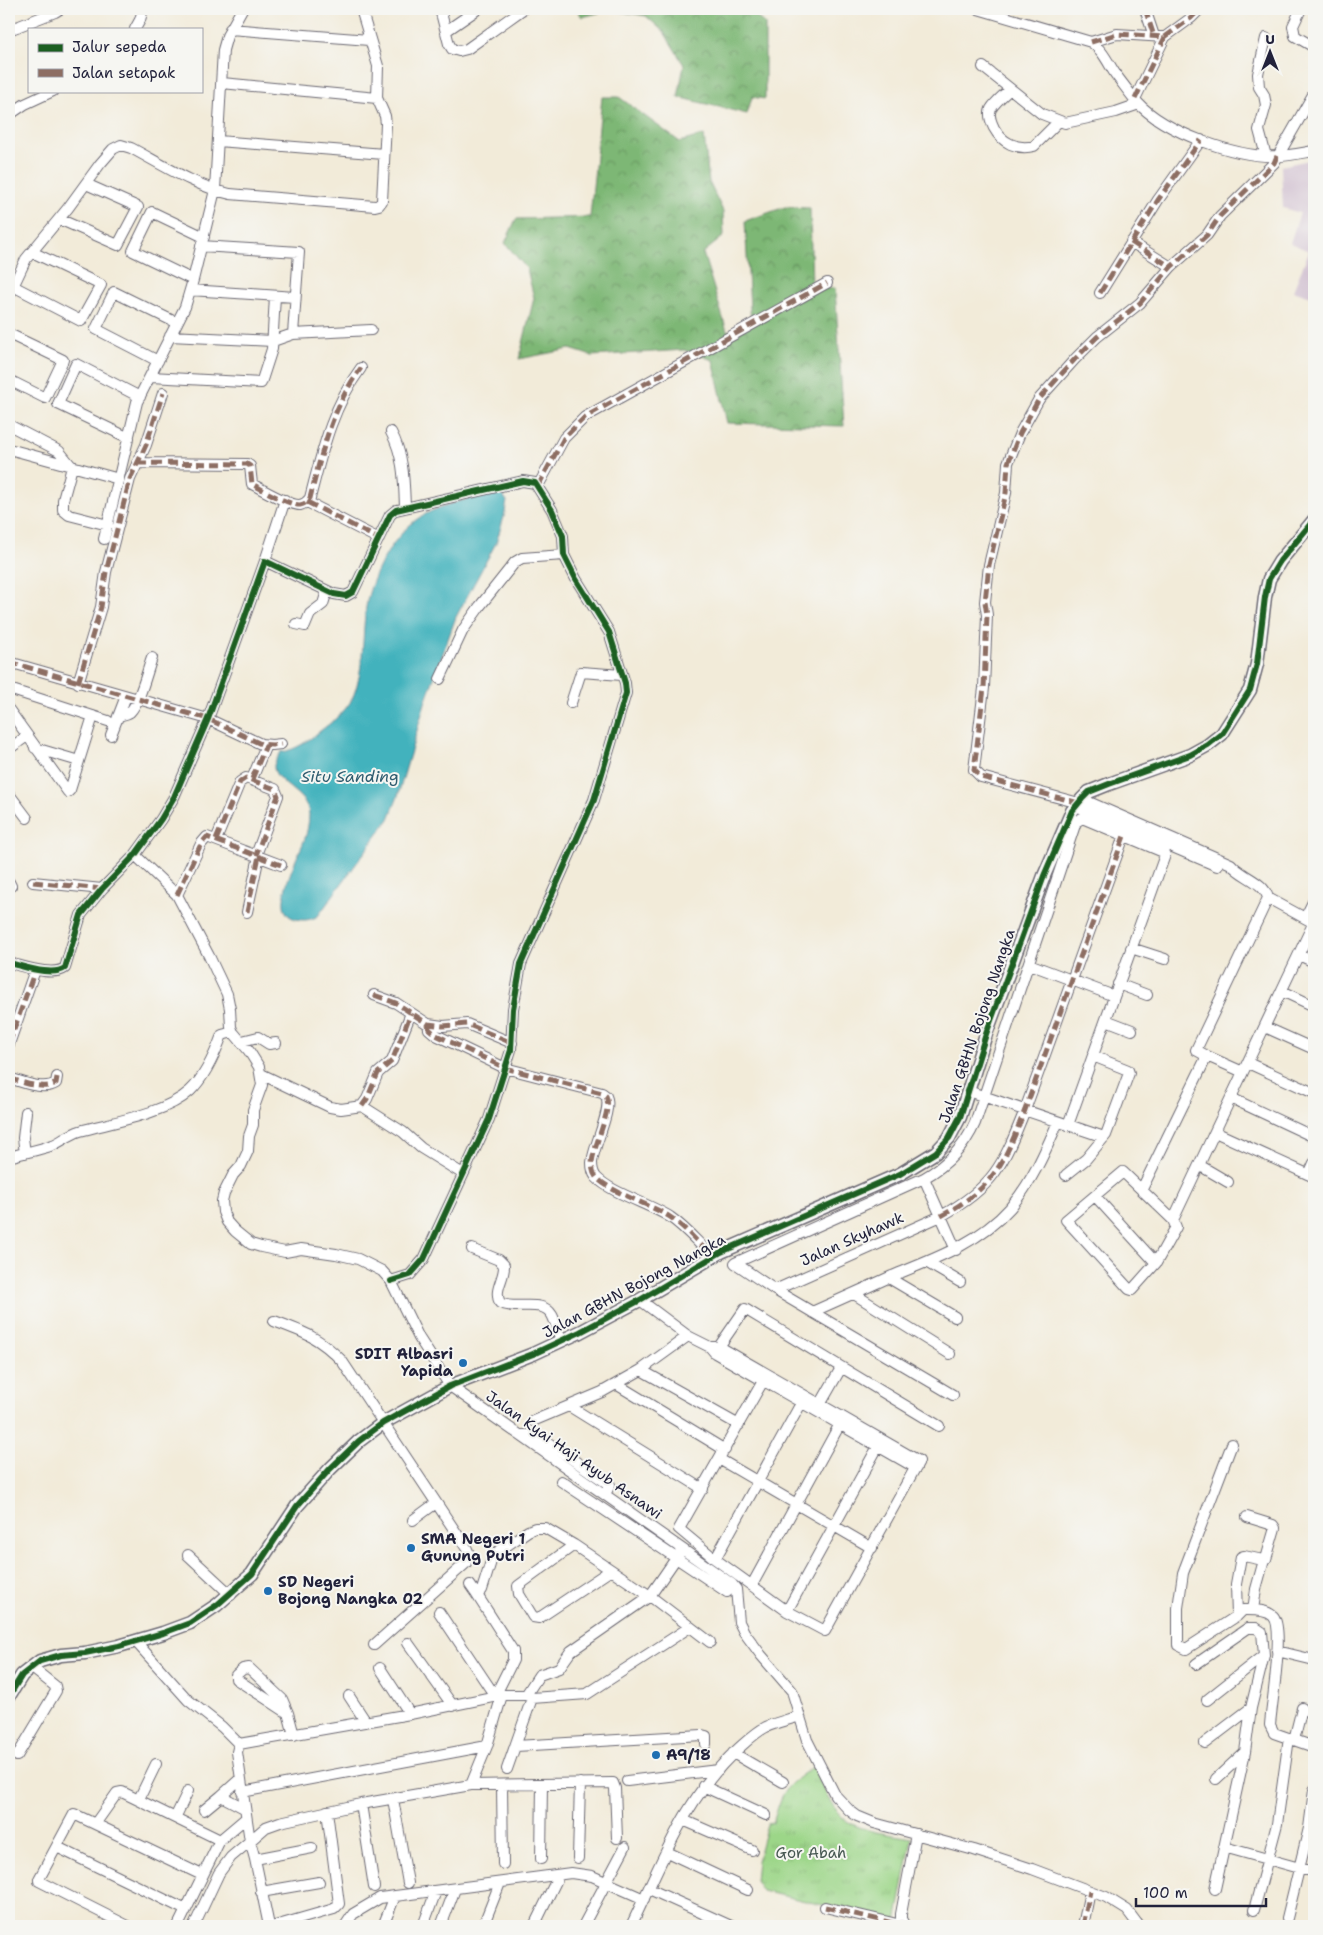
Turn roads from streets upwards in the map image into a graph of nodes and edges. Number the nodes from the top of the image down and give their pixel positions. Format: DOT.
graph roads {
  1 [pos="60,9"];
  2 [pos="143,9"];
  3 [pos="242,9"];
  4 [pos="360,9"];
  5 [pos="440,9"];
  6 [pos="478,9"];
  7 [pos="524,9"];
  8 [pos="978,9"];
  9 [pos="1145,9"];
  10 [pos="1200,9"];
  11 [pos="1301,9"];
  12 [pos="136,28"];
  13 [pos="230,29"];
  14 [pos="9,30"];
  15 [pos="446,31"];
  16 [pos="1154,36"];
  17 [pos="1165,37"];
  18 [pos="1266,38"];
  19 [pos="369,40"];
  20 [pos="1091,42"];
  21 [pos="1314,47"];
  22 [pos="982,67"];
  23 [pos="222,83"];
  24 [pos="1010,89"];
  25 [pos="51,92"];
  26 [pos="1314,93"];
  27 [pos="377,98"];
  28 [pos="1137,101"];
  29 [pos="9,115"];
  30 [pos="1059,121"];
  31 [pos="1201,140"];
  32 [pos="218,141"];
  33 [pos="1314,151"];
  34 [pos="384,154"];
  35 [pos="1266,156"];
  36 [pos="1277,156"];
  37 [pos="86,184"];
  38 [pos="215,190"];
  39 [pos="59,219"];
  40 [pos="203,242"];
  41 [pos="1131,242"];
  42 [pos="32,252"];
  43 [pos="1171,267"];
  44 [pos="194,280"];
  45 [pos="827,284"];
  46 [pos="190,290"];
  47 [pos="11,291"];
  48 [pos="1100,293"];
  49 [pos="275,296"];
  50 [pos="296,297"];
  51 [pos="177,323"];
  52 [pos="370,330"];
  53 [pos="9,334"];
  54 [pos="293,334"];
  55 [pos="170,336"];
  56 [pos="273,341"];
  57 [pos="158,361"];
  58 [pos="362,368"];
  59 [pos="151,377"];
  60 [pos="9,380"];
  61 [pos="163,393"];
  62 [pos="140,396"];
  63 [pos="9,425"];
  64 [pos="391,432"];
  65 [pos="129,438"];
  66 [pos="9,449"];
  67 [pos="137,463"];
  68 [pos="72,467"];
  69 [pos="119,479"];
  70 [pos="538,486"];
  71 [pos="285,500"];
  72 [pos="307,502"];
  73 [pos="405,507"];
  74 [pos="1314,520"];
  75 [pos="108,525"];
  76 [pos="104,539"];
  77 [pos="378,539"];
  78 [pos="564,554"];
  79 [pos="265,561"];
  80 [pos="327,591"];
  81 [pos="296,624"];
  82 [pos="152,658"];
  83 [pos="9,662"];
  84 [pos="622,675"];
  85 [pos="440,679"];
  86 [pos="78,683"];
  87 [pos="9,689"];
  88 [pos="126,696"];
  89 [pos="137,699"];
  90 [pos="571,703"];
  91 [pos="9,710"];
  92 [pos="93,716"];
  93 [pos="118,716"];
  94 [pos="208,719"];
  95 [pos="108,721"];
  96 [pos="111,735"];
  97 [pos="26,736"];
  98 [pos="281,744"];
  99 [pos="266,745"];
  100 [pos="35,748"];
  101 [pos="9,750"];
  102 [pos="79,761"];
  103 [pos="252,780"];
  104 [pos="9,794"];
  105 [pos="1079,802"];
  106 [pos="26,818"];
  107 [pos="1124,836"];
  108 [pos="216,840"];
  109 [pos="135,855"];
  110 [pos="257,855"];
  111 [pos="281,865"];
  112 [pos="33,882"];
  113 [pos="102,889"];
  114 [pos="177,895"];
  115 [pos="1268,898"];
  116 [pos="1314,900"];
  117 [pos="246,912"];
  118 [pos="1311,921"];
  119 [pos="1131,948"];
  120 [pos="1299,955"];
  121 [pos="1165,959"];
  122 [pos="1314,962"];
  123 [pos="9,963"];
  124 [pos="1029,964"];
  125 [pos="35,970"];
  126 [pos="1071,981"];
  127 [pos="1118,984"];
  128 [pos="1282,991"];
  129 [pos="374,995"];
  130 [pos="1147,995"];
  131 [pos="1114,996"];
  132 [pos="1314,1006"];
  133 [pos="412,1013"];
  134 [pos="1106,1020"];
  135 [pos="428,1024"];
  136 [pos="1265,1027"];
  137 [pos="1132,1030"];
  138 [pos="233,1032"];
  139 [pos="242,1041"];
  140 [pos="512,1043"];
  141 [pos="9,1044"];
  142 [pos="276,1044"];
  143 [pos="1314,1050"];
  144 [pos="1093,1056"];
  145 [pos="1207,1056"];
  146 [pos="506,1068"];
  147 [pos="1245,1068"];
  148 [pos="261,1074"];
  149 [pos="57,1077"];
  150 [pos="9,1078"];
  151 [pos="968,1091"];
  152 [pos="1314,1093"];
  153 [pos="984,1096"];
  154 [pos="1231,1098"];
  155 [pos="362,1106"];
  156 [pos="1025,1110"];
  157 [pos="26,1112"];
  158 [pos="1058,1122"];
  159 [pos="1068,1125"];
  160 [pos="1215,1132"];
  161 [pos="1104,1137"];
  162 [pos="1314,1137"];
  163 [pos="25,1153"];
  164 [pos="9,1157"];
  165 [pos="1314,1163"];
  166 [pos="1199,1165"];
  167 [pos="463,1174"];
  168 [pos="1066,1175"];
  169 [pos="1312,1175"];
  170 [pos="924,1178"];
  171 [pos="1228,1182"];
  172 [pos="1142,1189"];
  173 [pos="1095,1196"];
  174 [pos="941,1216"];
  175 [pos="1173,1220"];
  176 [pos="472,1249"];
  177 [pos="956,1250"];
  178 [pos="717,1254"];
  179 [pos="926,1262"];
  180 [pos="735,1263"];
  181 [pos="1156,1263"];
  182 [pos="889,1278"];
  183 [pos="391,1281"];
  184 [pos="960,1282"];
  185 [pos="775,1290"];
  186 [pos="854,1294"];
  187 [pos="640,1300"];
  188 [pos="812,1312"];
  189 [pos="955,1317"];
  190 [pos="274,1322"];
  191 [pos="688,1336"];
  192 [pos="562,1341"];
  193 [pos="715,1349"];
  194 [pos="950,1354"];
  195 [pos="841,1368"];
  196 [pos="641,1370"];
  197 [pos="765,1377"];
  198 [pos="616,1384"];
  199 [pos="450,1386"];
  200 [pos="953,1395"];
  201 [pos="803,1399"];
  202 [pos="570,1406"];
  203 [pos="818,1407"];
  204 [pos="533,1421"];
  205 [pos="383,1423"];
  206 [pos="840,1424"];
  207 [pos="738,1425"];
  208 [pos="939,1426"];
  209 [pos="521,1435"];
  210 [pos="880,1443"];
  211 [pos="1232,1444"];
  212 [pos="725,1450"];
  213 [pos="720,1459"];
  214 [pos="576,1473"];
  215 [pos="758,1482"];
  216 [pos="703,1489"];
  217 [pos="605,1494"];
  218 [pos="436,1503"];
  219 [pos="797,1504"];
  220 [pos="1247,1516"];
  221 [pos="413,1520"];
  222 [pos="834,1526"];
  223 [pos="574,1545"];
  224 [pos="872,1548"];
  225 [pos="678,1554"];
  226 [pos="188,1555"];
  227 [pos="716,1559"];
  228 [pos="1264,1560"];
  229 [pos="611,1570"];
  230 [pos="752,1585"];
  231 [pos="470,1586"];
  232 [pos="727,1592"];
  233 [pos="231,1595"];
  234 [pos="477,1596"];
  235 [pos="650,1596"];
  236 [pos="1253,1610"];
  237 [pos="788,1611"];
  238 [pos="439,1612"];
  239 [pos="1237,1616"];
  240 [pos="690,1627"];
  241 [pos="136,1642"];
  242 [pos="710,1642"];
  243 [pos="408,1643"];
  244 [pos="374,1645"];
  245 [pos="1277,1651"];
  246 [pos="1264,1655"];
  247 [pos="1314,1660"];
  248 [pos="1196,1664"];
  249 [pos="31,1667"];
  250 [pos="380,1668"];
  251 [pos="9,1696"];
  252 [pos="349,1696"];
  253 [pos="499,1696"];
  254 [pos="529,1696"];
  255 [pos="1207,1700"];
  256 [pos="453,1706"];
  257 [pos="1251,1708"];
  258 [pos="1302,1708"];
  259 [pos="288,1713"];
  260 [pos="410,1714"];
  261 [pos="799,1716"];
  262 [pos="366,1722"];
  263 [pos="294,1735"];
  264 [pos="1292,1739"];
  265 [pos="1205,1743"];
  266 [pos="239,1744"];
  267 [pos="706,1744"];
  268 [pos="488,1746"];
  269 [pos="516,1746"];
  270 [pos="1314,1747"];
  271 [pos="1244,1752"];
  272 [pos="733,1753"];
  273 [pos="17,1756"];
  274 [pos="156,1764"];
  275 [pos="507,1769"];
  276 [pos="718,1770"];
  277 [pos="1216,1778"];
  278 [pos="240,1779"];
  279 [pos="474,1779"];
  280 [pos="627,1780"];
  281 [pos="783,1782"];
  282 [pos="580,1783"];
  283 [pos="542,1784"];
  284 [pos="502,1785"];
  285 [pos="703,1786"];
  286 [pos="1314,1790"];
  287 [pos="188,1791"];
  288 [pos="242,1792"];
  289 [pos="221,1796"];
  290 [pos="393,1798"];
  291 [pos="139,1799"];
  292 [pos="361,1804"];
  293 [pos="244,1808"];
  294 [pos="204,1810"];
  295 [pos="327,1811"];
  296 [pos="766,1815"];
  297 [pos="175,1818"];
  298 [pos="682,1820"];
  299 [pos="95,1824"];
  300 [pos="247,1829"];
  301 [pos="916,1834"];
  302 [pos="616,1838"];
  303 [pos="220,1840"];
  304 [pos="57,1847"];
  305 [pos="625,1847"];
  306 [pos="1224,1847"];
  307 [pos="312,1848"];
  308 [pos="752,1850"];
  309 [pos="666,1852"];
  310 [pos="578,1858"];
  311 [pos="255,1859"];
  312 [pos="541,1859"];
  313 [pos="1267,1861"];
  314 [pos="503,1864"];
  315 [pos="1300,1869"];
  316 [pos="1314,1872"];
  317 [pos="202,1875"];
  318 [pos="559,1875"];
  319 [pos="318,1882"];
  320 [pos="606,1882"];
  321 [pos="408,1883"];
  322 [pos="500,1883"];
  323 [pos="374,1887"];
  324 [pos="1215,1888"];
  325 [pos="455,1889"];
  326 [pos="649,1889"];
  327 [pos="748,1890"];
  328 [pos="436,1891"];
  329 [pos="1090,1891"];
  330 [pos="261,1892"];
  331 [pos="395,1896"];
  332 [pos="644,1899"];
  333 [pos="825,1907"];
  334 [pos="186,1910"];
  335 [pos="1254,1910"];
  336 [pos="1287,1918"];
  337 [pos="634,1925"];
  338 [pos="900,1925"];
  339 [pos="128,1926"];
  340 [pos="178,1926"];
  341 [pos="194,1926"];
  342 [pos="268,1926"];
  343 [pos="275,1926"];
  344 [pos="345,1926"];
  345 [pos="384,1926"];
  346 [pos="423,1926"];
  347 [pos="441,1926"];
  348 [pos="484,1926"];
  349 [pos="534,1926"];
  350 [pos="583,1926"];
  351 [pos="731,1926"];
  352 [pos="1083,1926"];
  353 [pos="1138,1926"];
  1 -- 14 [label="street"];
  2 -- 12 [label="street"];
  3 -- 13 [label="street"];
  4 -- 19 [label="street"];
  5 -- 15 [label="street"];
  6 -- 15 [label="street"];
  7 -- 15 [label="street"];
  8 -- 20 [label="street"];
  9 -- 16 [label="street"];
  10 -- 17 [label="street"];
  11 -- 21 [label="street"];
  13 -- 19 [label="street"];
  13 -- 23 [label="street"];
  16 -- 17 [label="street"];
  16 -- 20 [label="street"];
  17 -- 28 [label="street"];
  18 -- 35 [label="street"];
  19 -- 27 [label="street"];
  20 -- 28 [label="street"];
  22 -- 24 [label="street"];
  23 -- 27 [label="street"];
  23 -- 32 [label="street"];
  24 -- 30 [label="street"];
  24 -- 30 [label="street"];
  25 -- 29 [label="street"];
  26 -- 36 [label="street"];
  27 -- 34 [label="street"];
  28 -- 30 [label="street"];
  28 -- 31 [label="street"];
  31 -- 35 [label="street"];
  31 -- 41 [label="street"];
  32 -- 34 [label="street"];
  32 -- 38 [label="street"];
  33 -- 36 [label="street"];
  34 -- 38 [label="street"];
  35 -- 36 [label="street"];
  36 -- 43 [label="street"];
  37 -- 38 [label="street"];
  37 -- 39 [label="street"];
  37 -- 39 [label="street"];
  38 -- 40 [label="street"];
  39 -- 42 [label="street"];
  40 -- 44 [label="street"];
  40 -- 44 [label="street"];
  40 -- 50 [label="street"];
  41 -- 43 [label="street"];
  41 -- 48 [label="street"];
  42 -- 47 [label="street"];
  42 -- 47 [label="street"];
  43 -- 105 [label="street"];
  44 -- 46 [label="street"];
  45 -- 70 [label="street"];
  46 -- 49 [label="street"];
  46 -- 51 [label="street"];
  49 -- 50 [label="street"];
  49 -- 56 [label="street"];
  50 -- 54 [label="street"];
  51 -- 55 [label="street"];
  51 -- 57 [label="street"];
  52 -- 54 [label="street"];
  53 -- 60 [label="street"];
  54 -- 56 [label="street"];
  55 -- 56 [label="street"];
  55 -- 57 [label="street"];
  56 -- 59 [label="street"];
  57 -- 59 [label="street"];
  58 -- 72 [label="street"];
  59 -- 62 [label="street"];
  61 -- 67 [label="street"];
  62 -- 65 [label="street"];
  62 -- 65 [label="street"];
  63 -- 68 [label="street"];
  64 -- 73 [label="street"];
  65 -- 69 [label="street"];
  66 -- 68 [label="street"];
  67 -- 71 [label="street"];
  67 -- 86 [label="street"];
  68 -- 69 [label="street"];
  68 -- 75 [label="street"];
  69 -- 75 [label="street"];
  70 -- 73 [label="street"];
  70 -- 78 [label="street"];
  71 -- 72 [label="street"];
  71 -- 79 [label="street"];
  72 -- 77 [label="street"];
  73 -- 77 [label="street"];
  74 -- 105 [label="street"];
  75 -- 76 [label="street"];
  77 -- 80 [label="street"];
  78 -- 84 [label="street"];
  78 -- 85 [label="street"];
  79 -- 80 [label="street"];
  79 -- 94 [label="street"];
  80 -- 81 [label="street"];
  82 -- 89 [label="street"];
  83 -- 86 [label="street"];
  84 -- 90 [label="street"];
  84 -- 140 [label="street"];
  86 -- 88 [label="street"];
  87 -- 92 [label="street"];
  88 -- 89 [label="street"];
  88 -- 93 [label="street"];
  89 -- 93 [label="street"];
  89 -- 94 [label="street"];
  91 -- 97 [label="street"];
  92 -- 95 [label="street"];
  92 -- 102 [label="street"];
  93 -- 96 [label="street"];
  94 -- 99 [label="street"];
  94 -- 109 [label="street"];
  97 -- 100 [label="street"];
  97 -- 101 [label="street"];
  98 -- 99 [label="street"];
  99 -- 103 [label="street"];
  100 -- 102 [label="street"];
  100 -- 102 [label="street"];
  103 -- 108 [label="street"];
  103 -- 110 [label="street"];
  104 -- 106 [label="street"];
  105 -- 115 [label="street"];
  105 -- 151 [label="street, Jalan GBHN Bojong Nangka"];
  107 -- 119 [label="street"];
  107 -- 124 [label="street"];
  107 -- 126 [label="street, Jalan Skyhawk"];
  108 -- 110 [label="street"];
  108 -- 114 [label="street"];
  109 -- 113 [label="street"];
  109 -- 114 [label="street"];
  110 -- 111 [label="street"];
  110 -- 117 [label="street"];
  112 -- 113 [label="street"];
  113 -- 125 [label="street"];
  114 -- 138 [label="street"];
  115 -- 118 [label="street"];
  115 -- 145 [label="street"];
  116 -- 118 [label="street"];
  118 -- 120 [label="street"];
  119 -- 121 [label="street"];
  119 -- 127 [label="street"];
  120 -- 122 [label="street"];
  120 -- 128 [label="street"];
  123 -- 125 [label="street"];
  124 -- 126 [label="street"];
  124 -- 153 [label="street"];
  125 -- 141 [label="street"];
  126 -- 131 [label="street"];
  126 -- 156 [label="street, Jalan Skyhawk"];
  127 -- 130 [label="street"];
  127 -- 131 [label="street"];
  128 -- 132 [label="street"];
  128 -- 136 [label="street"];
  129 -- 133 [label="street"];
  131 -- 134 [label="street"];
  133 -- 135 [label="street"];
  133 -- 155 [label="street"];
  134 -- 137 [label="street"];
  134 -- 144 [label="street"];
  135 -- 140 [label="street"];
  135 -- 146 [label="street"];
  136 -- 143 [label="street"];
  136 -- 147 [label="street"];
  138 -- 139 [label="street"];
  138 -- 163 [label="street"];
  139 -- 142 [label="street"];
  139 -- 148 [label="street"];
  140 -- 146 [label="street"];
  144 -- 159 [label="street"];
  144 -- 161 [label="street"];
  145 -- 147 [label="street"];
  145 -- 172 [label="street"];
  146 -- 167 [label="street"];
  146 -- 178 [label="street"];
  147 -- 152 [label="street"];
  147 -- 154 [label="street"];
  148 -- 155 [label="street"];
  148 -- 183 [label="street, Jalan Kyai Haji Ayub Asnawi"];
  149 -- 150 [label="street"];
  151 -- 153 [label="street"];
  151 -- 178 [label="street, Jalan GBHN Bojong Nangka"];
  153 -- 156 [label="street"];
  153 -- 170 [label="street"];
  154 -- 160 [label="street"];
  154 -- 162 [label="street"];
  155 -- 167 [label="street"];
  156 -- 158 [label="street"];
  156 -- 174 [label="street, Jalan Skyhawk"];
  157 -- 163 [label="street"];
  158 -- 159 [label="street"];
  158 -- 177 [label="street"];
  159 -- 161 [label="street"];
  160 -- 166 [label="street"];
  160 -- 169 [label="street"];
  161 -- 168 [label="street"];
  163 -- 164 [label="street"];
  165 -- 169 [label="street"];
  166 -- 171 [label="street"];
  166 -- 175 [label="street"];
  167 -- 183 [label="street"];
  170 -- 174 [label="street"];
  170 -- 180 [label="street"];
  172 -- 173 [label="street"];
  172 -- 175 [label="street"];
  173 -- 181 [label="street"];
  173 -- 181 [label="street"];
  174 -- 177 [label="street"];
  174 -- 185 [label="street, Jalan Skyhawk"];
  175 -- 181 [label="street"];
  176 -- 192 [label="street"];
  177 -- 179 [label="street"];
  178 -- 180 [label="street"];
  178 -- 187 [label="street, Jalan GBHN Bojong Nangka"];
  179 -- 182 [label="street"];
  179 -- 184 [label="street"];
  180 -- 185 [label="street"];
  182 -- 186 [label="street"];
  182 -- 189 [label="street"];
  183 -- 199 [label="street, Jalan Kyai Haji Ayub Asnawi"];
  185 -- 188 [label="street"];
  186 -- 188 [label="street"];
  186 -- 194 [label="street"];
  187 -- 191 [label="street"];
  187 -- 192 [label="street, Jalan GBHN Bojong Nangka"];
  188 -- 200 [label="street"];
  190 -- 205 [label="street"];
  191 -- 193 [label="street"];
  191 -- 196 [label="street"];
  192 -- 199 [label="street, Jalan GBHN Bojong Nangka"];
  193 -- 195 [label="street"];
  193 -- 197 [label="street"];
  195 -- 203 [label="street"];
  195 -- 208 [label="street"];
  196 -- 198 [label="street"];
  196 -- 207 [label="street"];
  197 -- 201 [label="street"];
  197 -- 207 [label="street"];
  198 -- 202 [label="street"];
  198 -- 212 [label="street"];
  199 -- 205 [label="street, Jalan GBHN Bojong Nangka"];
  199 -- 209 [label="street, Jalan Kyai Haji Ayub Asnawi"];
  201 -- 203 [label="street"];
  201 -- 215 [label="street"];
  202 -- 204 [label="street"];
  202 -- 216 [label="street"];
  203 -- 206 [label="street"];
  203 -- 210 [label="street"];
  205 -- 218 [label="street"];
  205 -- 233 [label="street, Jalan GBHN Bojong Nangka"];
  206 -- 210 [label="street"];
  206 -- 219 [label="street"];
  207 -- 212 [label="street"];
  209 -- 214 [label="street, Jalan Kyai Haji Ayub Asnawi"];
  209 -- 217 [label="street"];
  210 -- 222 [label="street"];
  210 -- 224 [label="street"];
  211 -- 239 [label="street"];
  212 -- 213 [label="street"];
  213 -- 215 [label="street"];
  213 -- 216 [label="street"];
  214 -- 217 [label="street, Jalan Kyai Haji Ayub Asnawi"];
  214 -- 225 [label="street"];
  215 -- 219 [label="street"];
  215 -- 227 [label="street"];
  216 -- 227 [label="street"];
  217 -- 225 [label="street, Jalan Kyai Haji Ayub Asnawi"];
  218 -- 221 [label="street"];
  218 -- 244 [label="street"];
  219 -- 222 [label="street"];
  219 -- 230 [label="street"];
  220 -- 228 [label="street"];
  222 -- 224 [label="street"];
  222 -- 237 [label="street"];
  223 -- 229 [label="street"];
  223 -- 229 [label="street"];
  223 -- 234 [label="street"];
  224 -- 237 [label="street"];
  225 -- 232 [label="street"];
  225 -- 235 [label="street"];
  225 -- 261 [label="street, Jalan Kyai Haji Ayub Asnawi"];
  226 -- 233 [label="street"];
  227 -- 230 [label="street"];
  228 -- 236 [label="street"];
  228 -- 239 [label="street"];
  229 -- 235 [label="street"];
  230 -- 237 [label="street"];
  231 -- 234 [label="street"];
  233 -- 241 [label="street, Jalan GBHN Bojong Nangka"];
  234 -- 253 [label="street"];
  235 -- 240 [label="street"];
  235 -- 254 [label="street"];
  236 -- 239 [label="street"];
  236 -- 245 [label="street"];
  238 -- 253 [label="street"];
  240 -- 242 [label="street"];
  240 -- 254 [label="street"];
  241 -- 249 [label="street, Jalan GBHN Bojong Nangka"];
  241 -- 266 [label="street"];
  243 -- 256 [label="street"];
  245 -- 247 [label="street"];
  245 -- 264 [label="street"];
  246 -- 248 [label="street"];
  246 -- 255 [label="street"];
  246 -- 257 [label="street"];
  249 -- 251 [label="street, Jalan GBHN Bojong Nangka"];
  249 -- 273 [label="street"];
  250 -- 260 [label="street"];
  252 -- 262 [label="street"];
  253 -- 254 [label="street"];
  253 -- 256 [label="street"];
  253 -- 268 [label="street"];
  254 -- 269 [label="street"];
  256 -- 260 [label="street"];
  257 -- 265 [label="street"];
  257 -- 271 [label="street"];
  258 -- 264 [label="street"];
  259 -- 259 [label="street"];
  259 -- 263 [label="street"];
  260 -- 262 [label="street"];
  261 -- 272 [label="street"];
  261 -- 301 [label="street"];
  262 -- 263 [label="street"];
  263 -- 266 [label="street"];
  264 -- 270 [label="street"];
  264 -- 313 [label="street"];
  266 -- 278 [label="street"];
  267 -- 269 [label="street"];
  268 -- 279 [label="street"];
  268 -- 288 [label="street"];
  269 -- 275 [label="street"];
  271 -- 277 [label="street"];
  271 -- 306 [label="street"];
  272 -- 276 [label="street"];
  272 -- 281 [label="street"];
  274 -- 291 [label="street"];
  276 -- 280 [label="street"];
  276 -- 285 [label="street"];
  278 -- 288 [label="street"];
  278 -- 289 [label="street"];
  279 -- 284 [label="street"];
  279 -- 290 [label="street"];
  282 -- 283 [label="street"];
  282 -- 302 [label="street"];
  282 -- 310 [label="street"];
  283 -- 284 [label="street"];
  283 -- 312 [label="street"];
  284 -- 314 [label="street"];
  285 -- 296 [label="street"];
  285 -- 298 [label="street"];
  286 -- 315 [label="street"];
  287 -- 297 [label="street"];
  288 -- 293 [label="street"];
  289 -- 293 [label="street"];
  289 -- 294 [label="street"];
  290 -- 292 [label="street"];
  290 -- 321 [label="street"];
  291 -- 297 [label="street"];
  291 -- 299 [label="street"];
  292 -- 295 [label="street"];
  292 -- 323 [label="street"];
  293 -- 300 [label="street"];
  295 -- 300 [label="street"];
  295 -- 343 [label="street"];
  297 -- 303 [label="street"];
  298 -- 308 [label="street"];
  298 -- 309 [label="street"];
  299 -- 304 [label="street"];
  299 -- 317 [label="street"];
  300 -- 303 [label="street"];
  300 -- 311 [label="street"];
  300 -- 341 [label="street"];
  301 -- 329 [label="street"];
  301 -- 338 [label="street"];
  303 -- 317 [label="street"];
  304 -- 334 [label="street"];
  304 -- 339 [label="street"];
  305 -- 320 [label="street"];
  306 -- 313 [label="street"];
  306 -- 324 [label="street"];
  307 -- 311 [label="street"];
  309 -- 326 [label="street"];
  309 -- 327 [label="street"];
  311 -- 330 [label="street"];
  313 -- 315 [label="street"];
  313 -- 335 [label="street"];
  315 -- 316 [label="street"];
  315 -- 336 [label="street"];
  317 -- 334 [label="street"];
  318 -- 320 [label="street"];
  318 -- 322 [label="street"];
  318 -- 349 [label="street"];
  319 -- 330 [label="street"];
  320 -- 332 [label="street"];
  320 -- 350 [label="street"];
  322 -- 325 [label="street"];
  322 -- 348 [label="street"];
  325 -- 328 [label="street"];
  325 -- 347 [label="street"];
  326 -- 332 [label="street"];
  326 -- 351 [label="street"];
  328 -- 331 [label="street"];
  328 -- 346 [label="street"];
  329 -- 352 [label="street"];
  329 -- 353 [label="street"];
  330 -- 342 [label="street"];
  331 -- 344 [label="street"];
  331 -- 345 [label="street"];
  332 -- 337 [label="street"];
  333 -- 338 [label="street"];
  334 -- 340 [label="street"];
}
